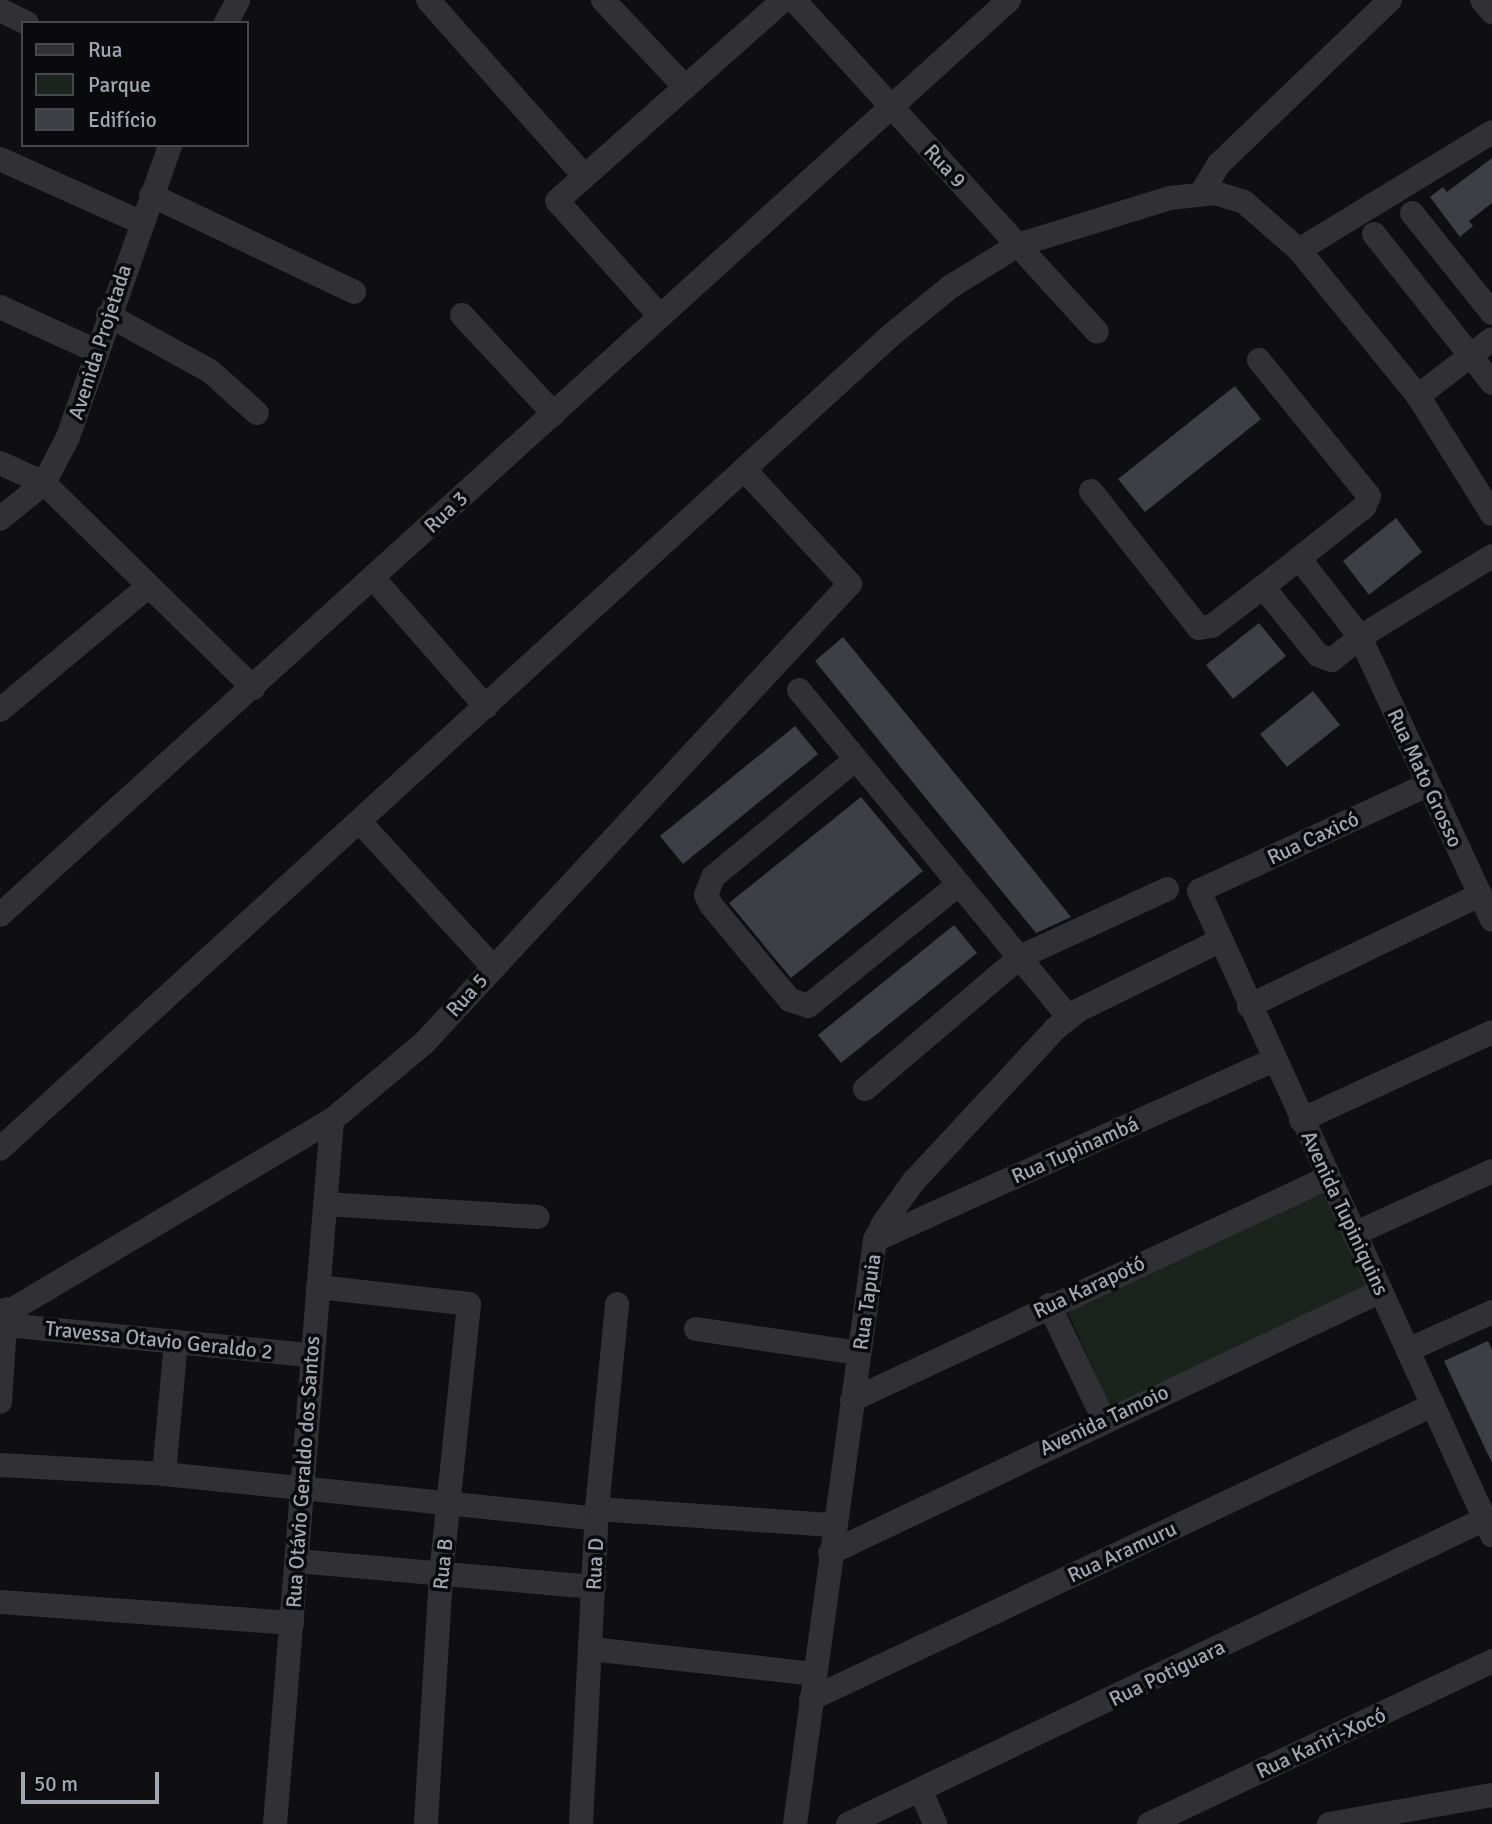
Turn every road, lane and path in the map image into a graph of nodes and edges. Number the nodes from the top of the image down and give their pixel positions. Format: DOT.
graph roads {
  1 [pos="238,0"];
  2 [pos="428,0"];
  3 [pos="604,0"];
  4 [pos="783,0"];
  5 [pos="794,0"];
  6 [pos="1009,0"];
  7 [pos="1390,0"];
  8 [pos="1482,0"];
  9 [pos="0,10"];
  10 [pos="1492,12"];
  11 [pos="23,21"];
  12 [pos="227,21"];
  13 [pos="685,87"];
  14 [pos="893,109"];
  15 [pos="1492,132"];
  16 [pos="169,147"];
  17 [pos="0,159"];
  18 [pos="584,176"];
  19 [pos="1202,192"];
  20 [pos="151,195"];
  21 [pos="1412,213"];
  22 [pos="140,222"];
  23 [pos="1374,234"];
  24 [pos="1018,245"];
  25 [pos="1299,250"];
  26 [pos="354,292"];
  27 [pos="0,307"];
  28 [pos="1492,313"];
  29 [pos="108,315"];
  30 [pos="462,315"];
  31 [pos="660,316"];
  32 [pos="1097,332"];
  33 [pos="1492,339"];
  34 [pos="96,351"];
  35 [pos="1470,356"];
  36 [pos="1259,360"];
  37 [pos="1492,383"];
  38 [pos="1418,396"];
  39 [pos="257,412"];
  40 [pos="554,414"];
  41 [pos="0,463"];
  42 [pos="744,469"];
  43 [pos="44,483"];
  44 [pos="1091,491"];
  45 [pos="1492,514"];
  46 [pos="0,519"];
  47 [pos="1492,556"];
  48 [pos="1299,558"];
  49 [pos="374,579"];
  50 [pos="149,586"];
  51 [pos="1263,587"];
  52 [pos="1360,637"];
  53 [pos="253,688"];
  54 [pos="799,690"];
  55 [pos="486,707"];
  56 [pos="0,710"];
  57 [pos="856,759"];
  58 [pos="1427,785"];
  59 [pos="360,822"];
  60 [pos="959,884"];
  61 [pos="1167,889"];
  62 [pos="1199,891"];
  63 [pos="1480,895"];
  64 [pos="0,915"];
  65 [pos="1492,920"];
  66 [pos="1219,941"];
  67 [pos="1020,957"];
  68 [pos="493,967"];
  69 [pos="1249,1006"];
  70 [pos="1066,1014"];
  71 [pos="1492,1032"];
  72 [pos="1274,1060"];
  73 [pos="865,1089"];
  74 [pos="332,1120"];
  75 [pos="1301,1120"];
  76 [pos="0,1149"];
  77 [pos="1492,1171"];
  78 [pos="1327,1178"];
  79 [pos="325,1204"];
  80 [pos="538,1217"];
  81 [pos="1354,1234"];
  82 [pos="875,1240"];
  83 [pos="318,1287"];
  84 [pos="1381,1291"];
  85 [pos="617,1304"];
  86 [pos="1049,1305"];
  87 [pos="5,1312"];
  88 [pos="1492,1312"];
  89 [pos="696,1329"];
  90 [pos="176,1342"];
  91 [pos="1408,1350"];
  92 [pos="859,1353"];
  93 [pos="310,1355"];
  94 [pos="852,1400"];
  95 [pos="0,1402"];
  96 [pos="1433,1405"];
  97 [pos="1104,1420"];
  98 [pos="0,1465"];
  99 [pos="164,1474"];
  100 [pos="301,1487"];
  101 [pos="450,1502"];
  102 [pos="597,1514"];
  103 [pos="834,1525"];
  104 [pos="1488,1527"];
  105 [pos="830,1553"];
  106 [pos="297,1561"];
  107 [pos="441,1576"];
  108 [pos="594,1587"];
  109 [pos="0,1602"];
  110 [pos="292,1623"];
  111 [pos="591,1649"];
  112 [pos="1492,1661"];
  113 [pos="813,1674"];
  114 [pos="811,1699"];
  115 [pos="921,1792"];
  116 [pos="1492,1795"];
  117 [pos="275,1824"];
  118 [pos="426,1824"];
  119 [pos="581,1824"];
  120 [pos="795,1824"];
  121 [pos="848,1824"];
  122 [pos="935,1824"];
  123 [pos="1149,1824"];
  124 [pos="1329,1824"];
  1 -- 12 [label="street"];
  2 -- 18 [label="street"];
  3 -- 13 [label="street"];
  4 -- 13 [label="street"];
  5 -- 14 [label="street, Rua 9"];
  6 -- 14 [label="street, Rua 3"];
  7 -- 19 [label="street"];
  8 -- 10 [label="street"];
  9 -- 11 [label="street"];
  13 -- 18 [label="street"];
  14 -- 24 [label="street, Rua 9"];
  14 -- 31 [label="street, Rua 3"];
  15 -- 25 [label="street"];
  16 -- 20 [label="street, Avenida Projetada"];
  17 -- 22 [label="street"];
  18 -- 31 [label="street"];
  19 -- 24 [label="street"];
  19 -- 25 [label="street"];
  20 -- 22 [label="street, Avenida Projetada"];
  20 -- 26 [label="street"];
  21 -- 28 [label="street"];
  22 -- 29 [label="street, Avenida Projetada"];
  23 -- 35 [label="street"];
  24 -- 32 [label="street, Rua 9"];
  24 -- 42 [label="street"];
  25 -- 38 [label="street"];
  27 -- 34 [label="street"];
  29 -- 34 [label="street, Avenida Projetada"];
  29 -- 39 [label="street"];
  30 -- 40 [label="street"];
  31 -- 40 [label="street, Rua 3"];
  33 -- 35 [label="street"];
  34 -- 43 [label="street, Avenida Projetada"];
  35 -- 37 [label="street"];
  35 -- 38 [label="street"];
  36 -- 48 [label="street"];
  38 -- 45 [label="street"];
  40 -- 49 [label="street, Rua 3"];
  41 -- 43 [label="street"];
  42 -- 55 [label="street"];
  42 -- 68 [label="street, Rua 5"];
  43 -- 46 [label="street, Avenida Projetada"];
  43 -- 50 [label="street"];
  44 -- 51 [label="street"];
  47 -- 52 [label="street"];
  48 -- 51 [label="street"];
  48 -- 52 [label="street, Rua Mato Grosso"];
  49 -- 53 [label="street, Rua 3"];
  49 -- 55 [label="street"];
  50 -- 53 [label="street"];
  50 -- 56 [label="street"];
  51 -- 52 [label="street"];
  52 -- 58 [label="street, Rua Mato Grosso"];
  53 -- 64 [label="street, Rua 3"];
  54 -- 57 [label="street"];
  55 -- 59 [label="street"];
  57 -- 60 [label="street"];
  57 -- 60 [label="street"];
  58 -- 62 [label="street, Rua Caxicó"];
  58 -- 63 [label="street, Rua Mato Grosso"];
  59 -- 68 [label="street"];
  59 -- 76 [label="street"];
  60 -- 67 [label="street"];
  61 -- 67 [label="street"];
  62 -- 66 [label="street, Avenida Tupiniquins"];
  63 -- 65 [label="street, Rua Mato Grosso"];
  63 -- 69 [label="street"];
  66 -- 69 [label="street, Avenida Tupiniquins"];
  66 -- 70 [label="street, Rua Tapuia"];
  67 -- 70 [label="street"];
  67 -- 73 [label="street"];
  68 -- 74 [label="street, Rua 5"];
  69 -- 72 [label="street, Avenida Tupiniquins"];
  70 -- 82 [label="street, Rua Tapuia"];
  71 -- 75 [label="street"];
  72 -- 75 [label="street, Avenida Tupiniquins"];
  72 -- 82 [label="street, Rua Tupinambá"];
  74 -- 79 [label="street, Rua Otávio Geraldo dos Santos"];
  74 -- 87 [label="street, Rua 5"];
  75 -- 78 [label="street, Avenida Tupiniquins"];
  77 -- 81 [label="street"];
  78 -- 81 [label="street, Avenida Tupiniquins"];
  78 -- 86 [label="street, Rua Karapotó"];
  79 -- 80 [label="street"];
  79 -- 83 [label="street, Rua Otávio Geraldo dos Santos"];
  81 -- 84 [label="street, Avenida Tupiniquins"];
  82 -- 92 [label="street, Rua Tapuia"];
  83 -- 93 [label="street, Rua Otávio Geraldo dos Santos"];
  83 -- 101 [label="street, Rua B"];
  84 -- 91 [label="street, Avenida Tupiniquins"];
  84 -- 97 [label="street, Avenida Tamoio"];
  85 -- 102 [label="street, Rua D"];
  86 -- 94 [label="street, Rua Karapotó"];
  86 -- 97 [label="street"];
  87 -- 90 [label="street, Travessa Otavio Geraldo 2"];
  87 -- 95 [label="street"];
  88 -- 91 [label="street"];
  89 -- 92 [label="street"];
  90 -- 93 [label="street, Travessa Otavio Geraldo 2"];
  90 -- 99 [label="street"];
  91 -- 96 [label="street, Avenida Tupiniquins"];
  92 -- 94 [label="street, Rua Tapuia"];
  93 -- 100 [label="street, Rua Otávio Geraldo dos Santos"];
  94 -- 103 [label="street, Rua Tapuia"];
  96 -- 104 [label="street, Avenida Tupiniquins"];
  96 -- 114 [label="street, Rua Aramuru"];
  97 -- 105 [label="street, Avenida Tamoio"];
  98 -- 99 [label="street"];
  99 -- 100 [label="street"];
  100 -- 101 [label="street"];
  100 -- 106 [label="street, Rua Otávio Geraldo dos Santos"];
  101 -- 102 [label="street"];
  101 -- 107 [label="street, Rua B"];
  102 -- 103 [label="street"];
  102 -- 108 [label="street, Rua D"];
  103 -- 105 [label="street, Rua Tapuia"];
  104 -- 115 [label="street, Rua Potiguara"];
  105 -- 113 [label="street, Rua Tapuia"];
  106 -- 107 [label="street"];
  106 -- 110 [label="street, Rua Otávio Geraldo dos Santos"];
  107 -- 108 [label="street"];
  107 -- 118 [label="street, Rua B"];
  108 -- 111 [label="street, Rua D"];
  109 -- 110 [label="street"];
  110 -- 117 [label="street, Rua Otávio Geraldo dos Santos"];
  111 -- 113 [label="street"];
  111 -- 119 [label="street, Rua D"];
  112 -- 123 [label="street, Rua Kariri-Xocó"];
  113 -- 114 [label="street, Rua Tapuia"];
  114 -- 120 [label="street, Rua Tapuia"];
  115 -- 121 [label="street, Rua Potiguara"];
  115 -- 122 [label="street"];
  116 -- 124 [label="street"];
}
